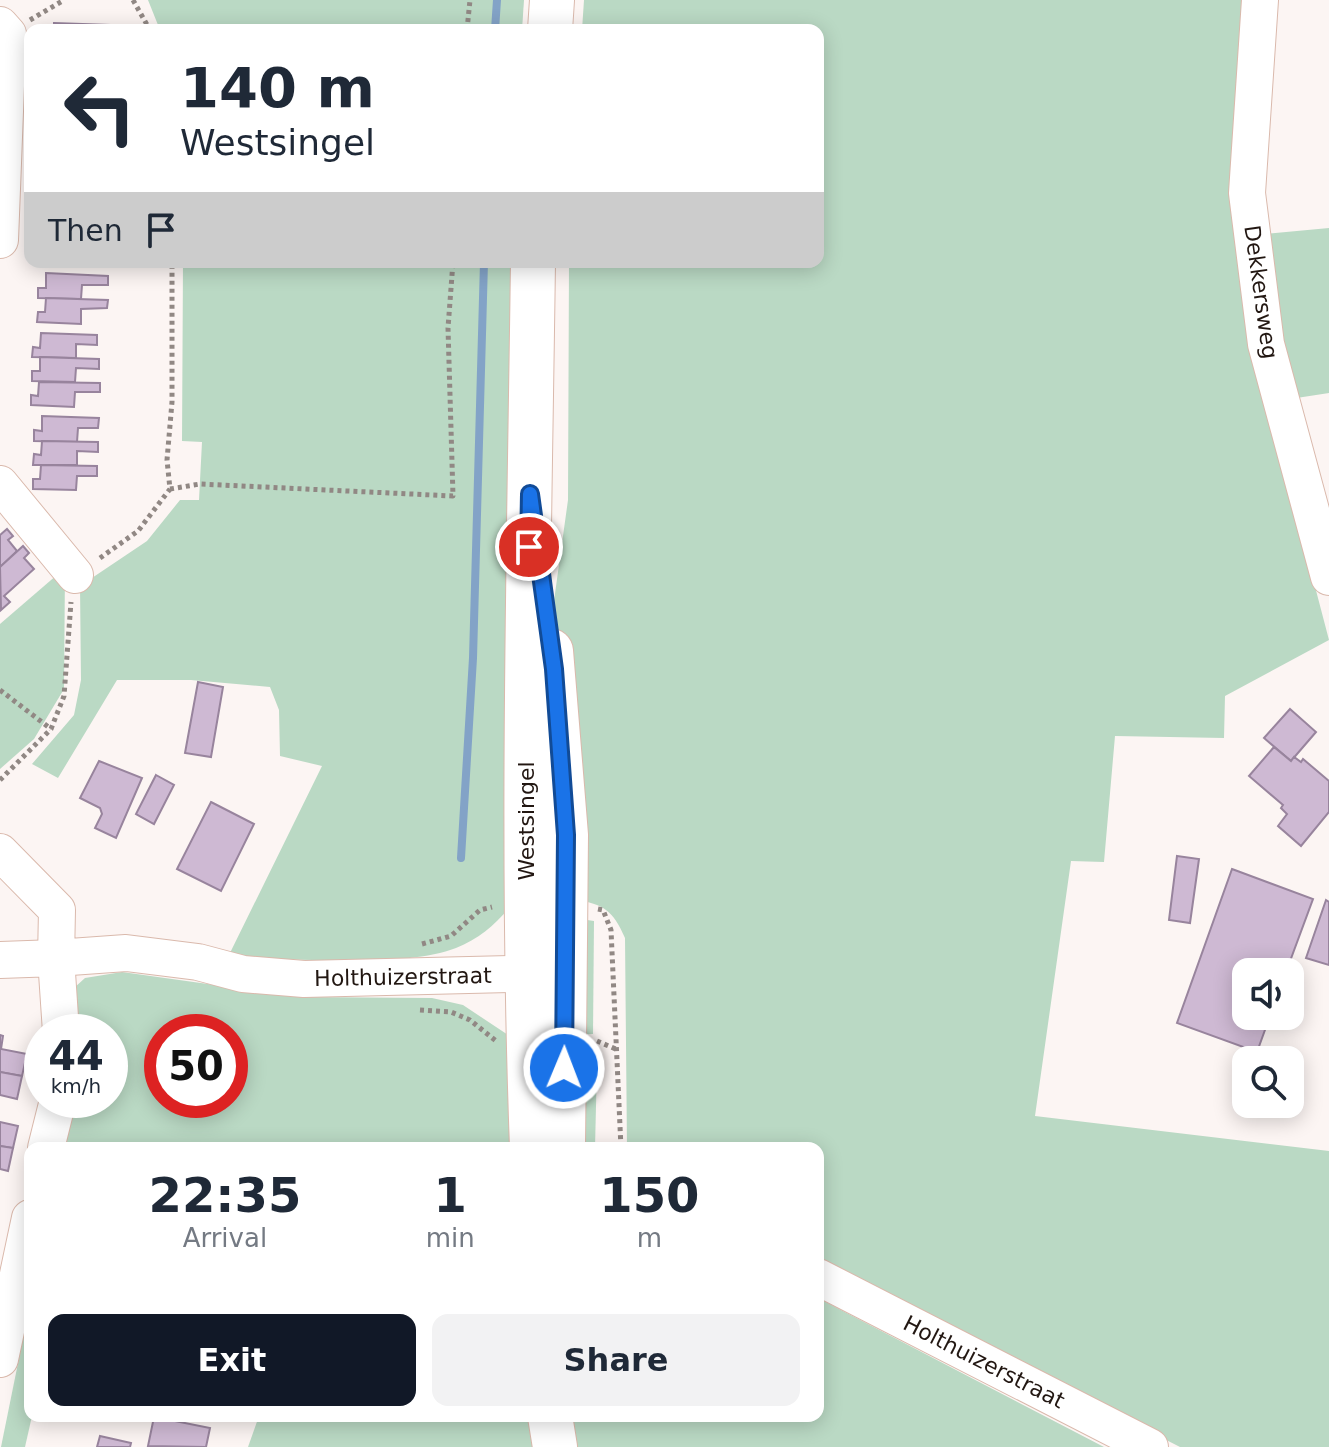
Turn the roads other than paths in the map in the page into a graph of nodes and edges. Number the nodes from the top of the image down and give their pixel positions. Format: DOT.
graph roads {
  1 [pos="552,0"];
  2 [pos="1260,0"];
  3 [pos="550,24"];
  4 [pos="0,25"];
  5 [pos="0,240"];
  6 [pos="533,268"];
  7 [pos="0,484"];
  8 [pos="75,575"];
  9 [pos="1329,577"];
  10 [pos="0,852"];
  11 [pos="56,958"];
  12 [pos="0,960"];
  13 [pos="545,974"];
  14 [pos="60,1014"];
  15 [pos="546,1042"];
  16 [pos="54,1118"];
  17 [pos="48,1142"];
  18 [pos="533,1142"];
  19 [pos="562,1142"];
  20 [pos="24,1246"];
  21 [pos="824,1280"];
  22 [pos="0,1359"];
  23 [pos="551,1422"];
  24 [pos="567,1422"];
  25 [pos="555,1447"];
  26 [pos="567,1447"];
  27 [pos="1150,1447"];
  1 -- 3 [label="main road"];
  2 -- 9 [label="street, Dekkersweg"];
  4 -- 5 [label="street"];
  6 -- 13 [label="main road, Westsingel"];
  7 -- 8 [label="street"];
  10 -- 11 [label="street"];
  11 -- 12 [label="street, Holthuizerstraat"];
  11 -- 13 [label="street, Holthuizerstraat"];
  11 -- 14 [label="street"];
  13 -- 15 [label="main road, Westsingel"];
  15 -- 18 [label="main road, Westsingel"];
  15 -- 19 [label="main road, Westsingel"];
  16 -- 17 [label="street"];
  20 -- 22 [label="street"];
  21 -- 27 [label="street, Holthuizerstraat"];
  23 -- 25 [label="main road"];
  24 -- 26 [label="main road"];
}
